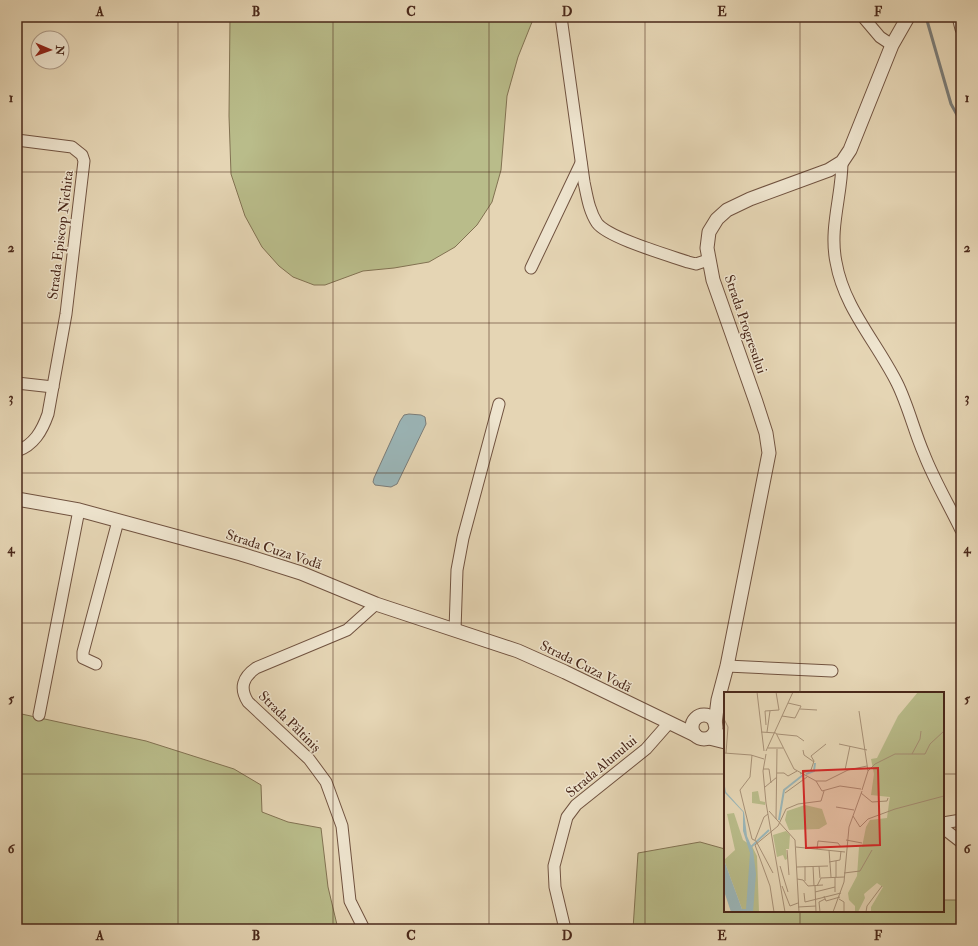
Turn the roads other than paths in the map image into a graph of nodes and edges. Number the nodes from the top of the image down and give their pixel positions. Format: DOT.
graph roads {
  1 [pos="561,17"];
  2 [pos="863,17"];
  3 [pos="908,17"];
  4 [pos="958,17"];
  5 [pos="961,30"];
  6 [pos="892,46"];
  7 [pos="17,140"];
  8 [pos="842,162"];
  9 [pos="581,163"];
  10 [pos="708,260"];
  11 [pos="531,268"];
  12 [pos="17,383"];
  13 [pos="53,387"];
  14 [pos="499,404"];
  15 [pos="17,451"];
  16 [pos="17,499"];
  17 [pos="78,510"];
  18 [pos="118,521"];
  19 [pos="961,530"];
  20 [pos="376,604"];
  21 [pos="455,630"];
  22 [pos="96,664"];
  23 [pos="727,666"];
  24 [pos="832,671"];
  25 [pos="718,700"];
  26 [pos="39,715"];
  27 [pos="698,718"];
  28 [pos="673,725"];
  29 [pos="713,731"];
  30 [pos="695,736"];
  31 [pos="724,741"];
  32 [pos="961,820"];
  33 [pos="944,823"];
  34 [pos="944,829"];
  35 [pos="961,842"];
  36 [pos="364,929"];
  37 [pos="565,929"];
  1 -- 9 [label="street"];
  2 -- 6 [label="street"];
  3 -- 6 [label="street"];
  4 -- 5 [label="street"];
  6 -- 8 [label="street"];
  7 -- 13 [label="street, Strada Episcop Nichita"];
  8 -- 10 [label="street, Strada Progresului"];
  8 -- 19 [label="street"];
  9 -- 10 [label="street"];
  9 -- 11 [label="street"];
  10 -- 23 [label="street, Strada Progresului"];
  12 -- 13 [label="street"];
  13 -- 15 [label="street, Strada Episcop Nichita"];
  14 -- 21 [label="street"];
  16 -- 17 [label="street, Strada Cuza Vodă"];
  17 -- 18 [label="street, Strada Cuza Vodă"];
  17 -- 26 [label="street"];
  18 -- 20 [label="street, Strada Cuza Vodă"];
  18 -- 22 [label="street"];
  20 -- 21 [label="street, Strada Cuza Vodă"];
  20 -- 36 [label="street, Strada Păltiniș"];
  21 -- 28 [label="street, Strada Cuza Vodă"];
  23 -- 24 [label="street"];
  23 -- 25 [label="street, Strada Progresului"];
  25 -- 27 [label="street"];
  25 -- 29 [label="street, Strada Progresului"];
  27 -- 28 [label="street"];
  27 -- 29 [label="street"];
  27 -- 30 [label="street"];
  28 -- 30 [label="street, Strada Cuza Vodă"];
  28 -- 37 [label="street, Strada Alunului"];
  29 -- 30 [label="street, Strada Cuza Vodă"];
  29 -- 31 [label="street"];
  32 -- 33 [label="street"];
  34 -- 35 [label="street"];
}
